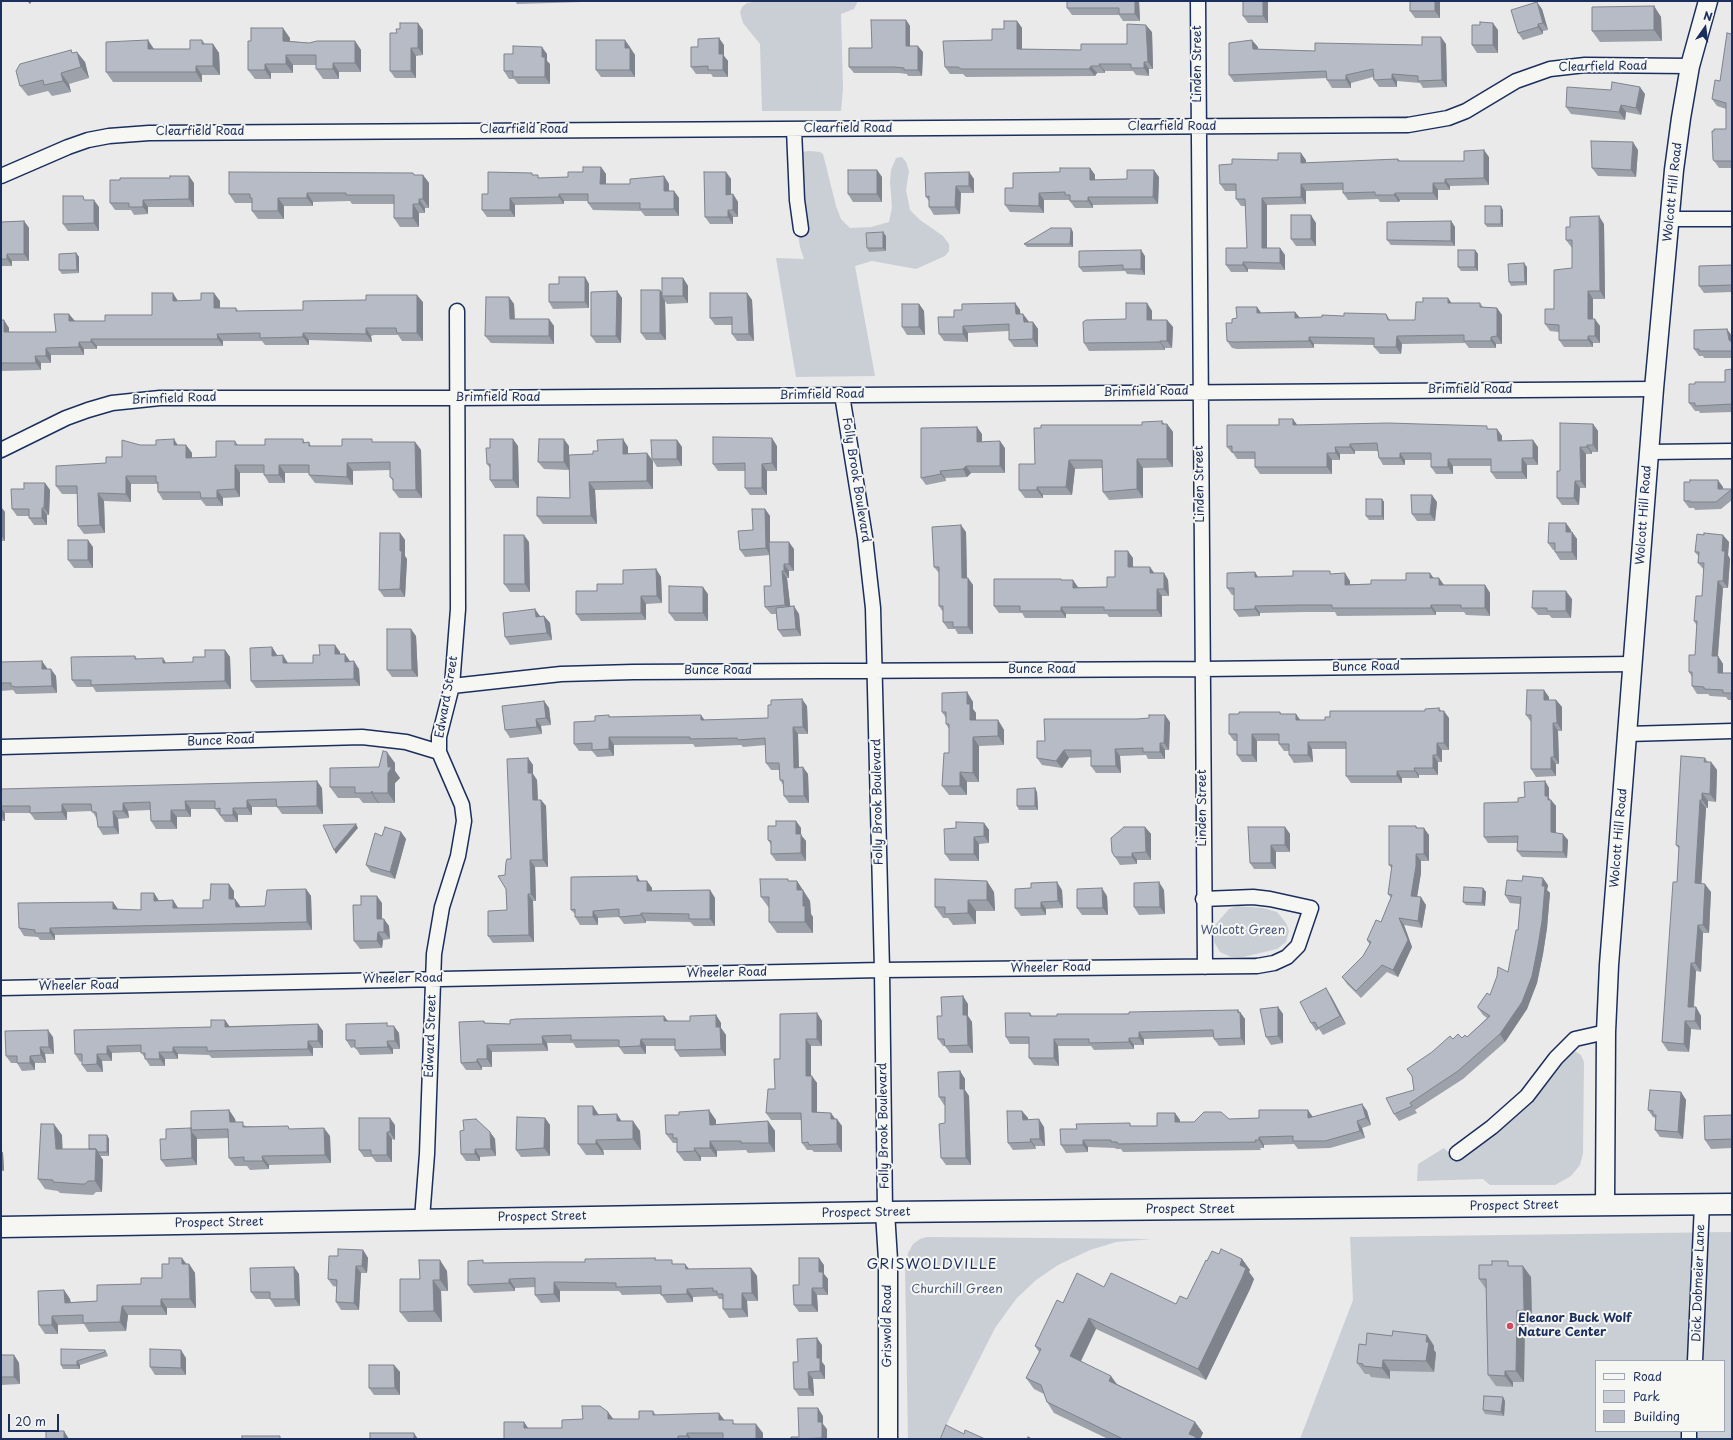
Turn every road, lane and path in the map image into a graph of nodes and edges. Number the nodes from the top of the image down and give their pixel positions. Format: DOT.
graph roads {
  1 [pos="1198,1"];
  2 [pos="1708,1"];
  3 [pos="1690,66"];
  4 [pos="1198,127"];
  5 [pos="794,129"];
  6 [pos="1,176"];
  7 [pos="1669,219"];
  8 [pos="1732,219"];
  9 [pos="801,229"];
  10 [pos="457,311"];
  11 [pos="1654,389"];
  12 [pos="1200,391"];
  13 [pos="842,395"];
  14 [pos="458,398"];
  15 [pos="1,450"];
  16 [pos="1732,451"];
  17 [pos="1649,452"];
  18 [pos="1633,664"];
  19 [pos="1202,669"];
  20 [pos="875,670"];
  21 [pos="452,686"];
  22 [pos="1732,731"];
  23 [pos="1627,734"];
  24 [pos="1,747"];
  25 [pos="439,752"];
  26 [pos="1203,899"];
  27 [pos="1205,967"];
  28 [pos="882,970"];
  29 [pos="433,978"];
  30 [pos="1,988"];
  31 [pos="1606,1032"];
  32 [pos="1456,1153"];
  33 [pos="1605,1204"];
  34 [pos="1702,1204"];
  35 [pos="1732,1204"];
  36 [pos="885,1212"];
  37 [pos="422,1219"];
  38 [pos="1,1227"];
  39 [pos="1695,1360"];
  40 [pos="888,1439"];
  1 -- 4 [label="street, Linden Street"];
  2 -- 3 [label="street, Wolcott Hill Road"];
  3 -- 4 [label="street, Clearfield Road"];
  3 -- 7 [label="street, Wolcott Hill Road"];
  4 -- 5 [label="street, Clearfield Road"];
  4 -- 12 [label="street, Linden Street"];
  5 -- 6 [label="street, Clearfield Road"];
  5 -- 9 [label="street"];
  7 -- 8 [label="street"];
  7 -- 11 [label="street, Wolcott Hill Road"];
  10 -- 14 [label="street, Edward Street"];
  11 -- 12 [label="street, Brimfield Road"];
  11 -- 17 [label="street, Wolcott Hill Road"];
  12 -- 13 [label="street, Brimfield Road"];
  12 -- 19 [label="street, Linden Street"];
  13 -- 14 [label="street, Brimfield Road"];
  13 -- 20 [label="street, Folly Brook Boulevard"];
  14 -- 15 [label="street, Brimfield Road"];
  14 -- 21 [label="street, Edward Street"];
  16 -- 17 [label="street"];
  17 -- 18 [label="street, Wolcott Hill Road"];
  18 -- 19 [label="street, Bunce Road"];
  18 -- 23 [label="street, Wolcott Hill Road"];
  19 -- 20 [label="street, Bunce Road"];
  19 -- 26 [label="street, Linden Street"];
  20 -- 21 [label="street, Bunce Road"];
  20 -- 28 [label="street, Folly Brook Boulevard"];
  21 -- 25 [label="street, Edward Street"];
  22 -- 23 [label="street"];
  23 -- 31 [label="street, Wolcott Hill Road"];
  24 -- 25 [label="street, Bunce Road"];
  25 -- 29 [label="street, Edward Street"];
  26 -- 27 [label="street, Linden Street"];
  26 -- 27 [label="street, Wheeler Road"];
  27 -- 28 [label="street, Wheeler Road"];
  28 -- 29 [label="street, Wheeler Road"];
  28 -- 36 [label="street, Folly Brook Boulevard"];
  29 -- 30 [label="street, Wheeler Road"];
  29 -- 37 [label="street, Edward Street"];
  31 -- 32 [label="street"];
  31 -- 33 [label="street, Wolcott Hill Road"];
  33 -- 34 [label="main road, Prospect Street"];
  33 -- 36 [label="main road, Prospect Street"];
  34 -- 35 [label="main road, Prospect Street"];
  34 -- 39 [label="street, Dick Dobmeier Lane"];
  36 -- 37 [label="main road, Prospect Street"];
  36 -- 40 [label="street, Griswold Road"];
  37 -- 38 [label="main road, Prospect Street"];
}
